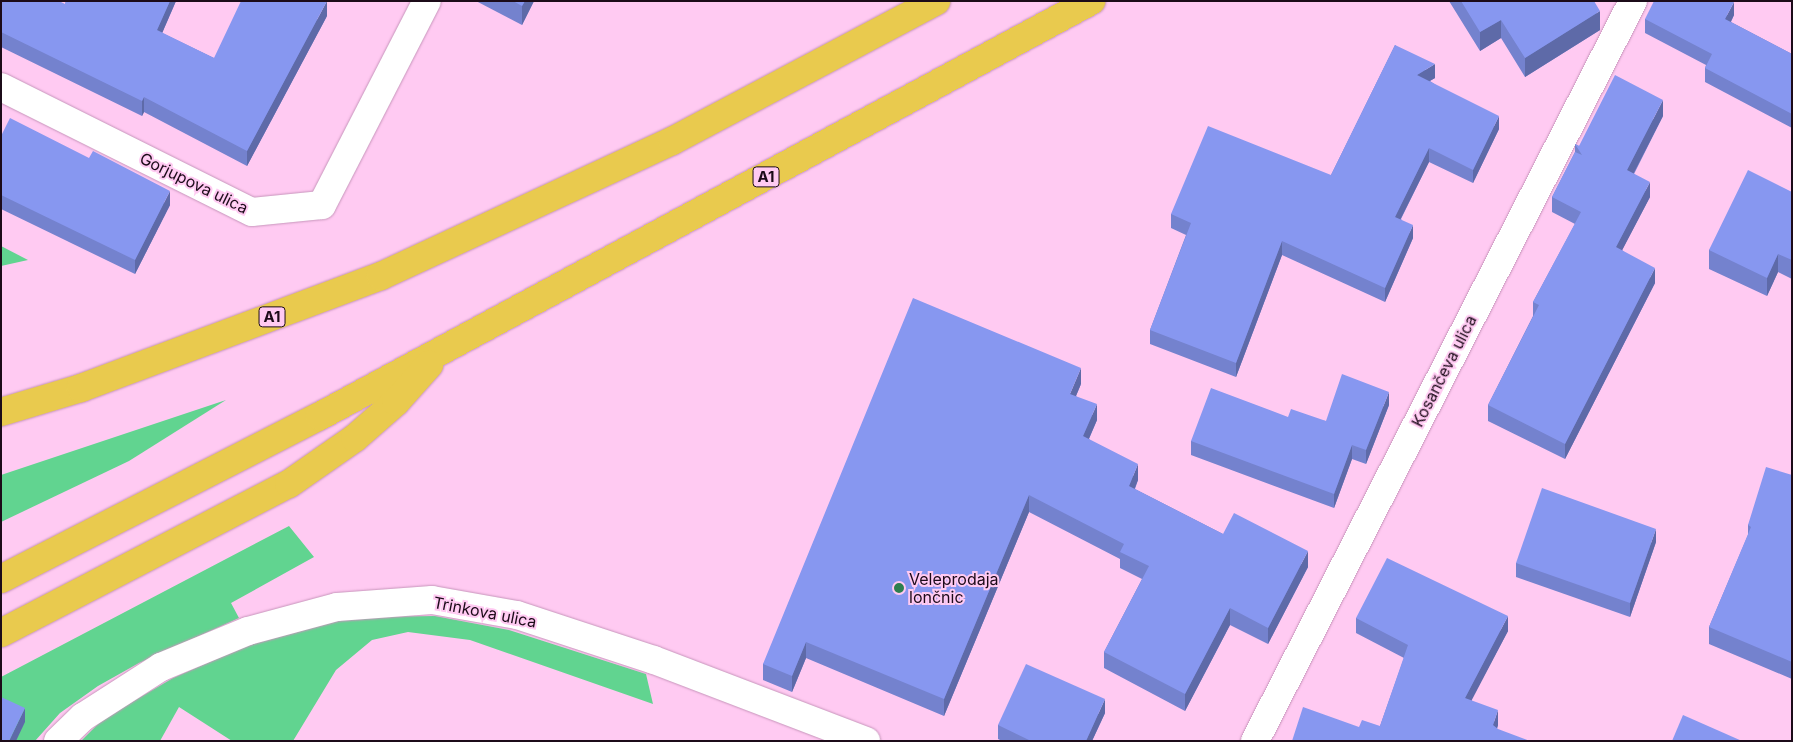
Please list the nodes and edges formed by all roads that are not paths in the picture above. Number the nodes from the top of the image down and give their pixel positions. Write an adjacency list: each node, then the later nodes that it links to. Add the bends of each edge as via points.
1 (936, 1): 7 (highway, A1, via 672,141 381,276 81,388)
2 (1091, 1): 6 (highway, A1)
3 (1633, 1): 12 (street, Kosančeva ulica)
4 (418, 4): 5 (street, Gorjupova ulica, via 322,205 252,212)
5 (1, 87)
6 (440, 352): 8 (highway, A1); 9 (highway, via 390,408 289,484)
7 (1, 412)
8 (1, 580)
9 (1, 633)
10 (58, 741): 11 (street, Trinkova ulica, via 83,716 161,667 248,631 337,607 432,600 517,615 654,660)
11 (866, 741)
12 (1255, 741)

